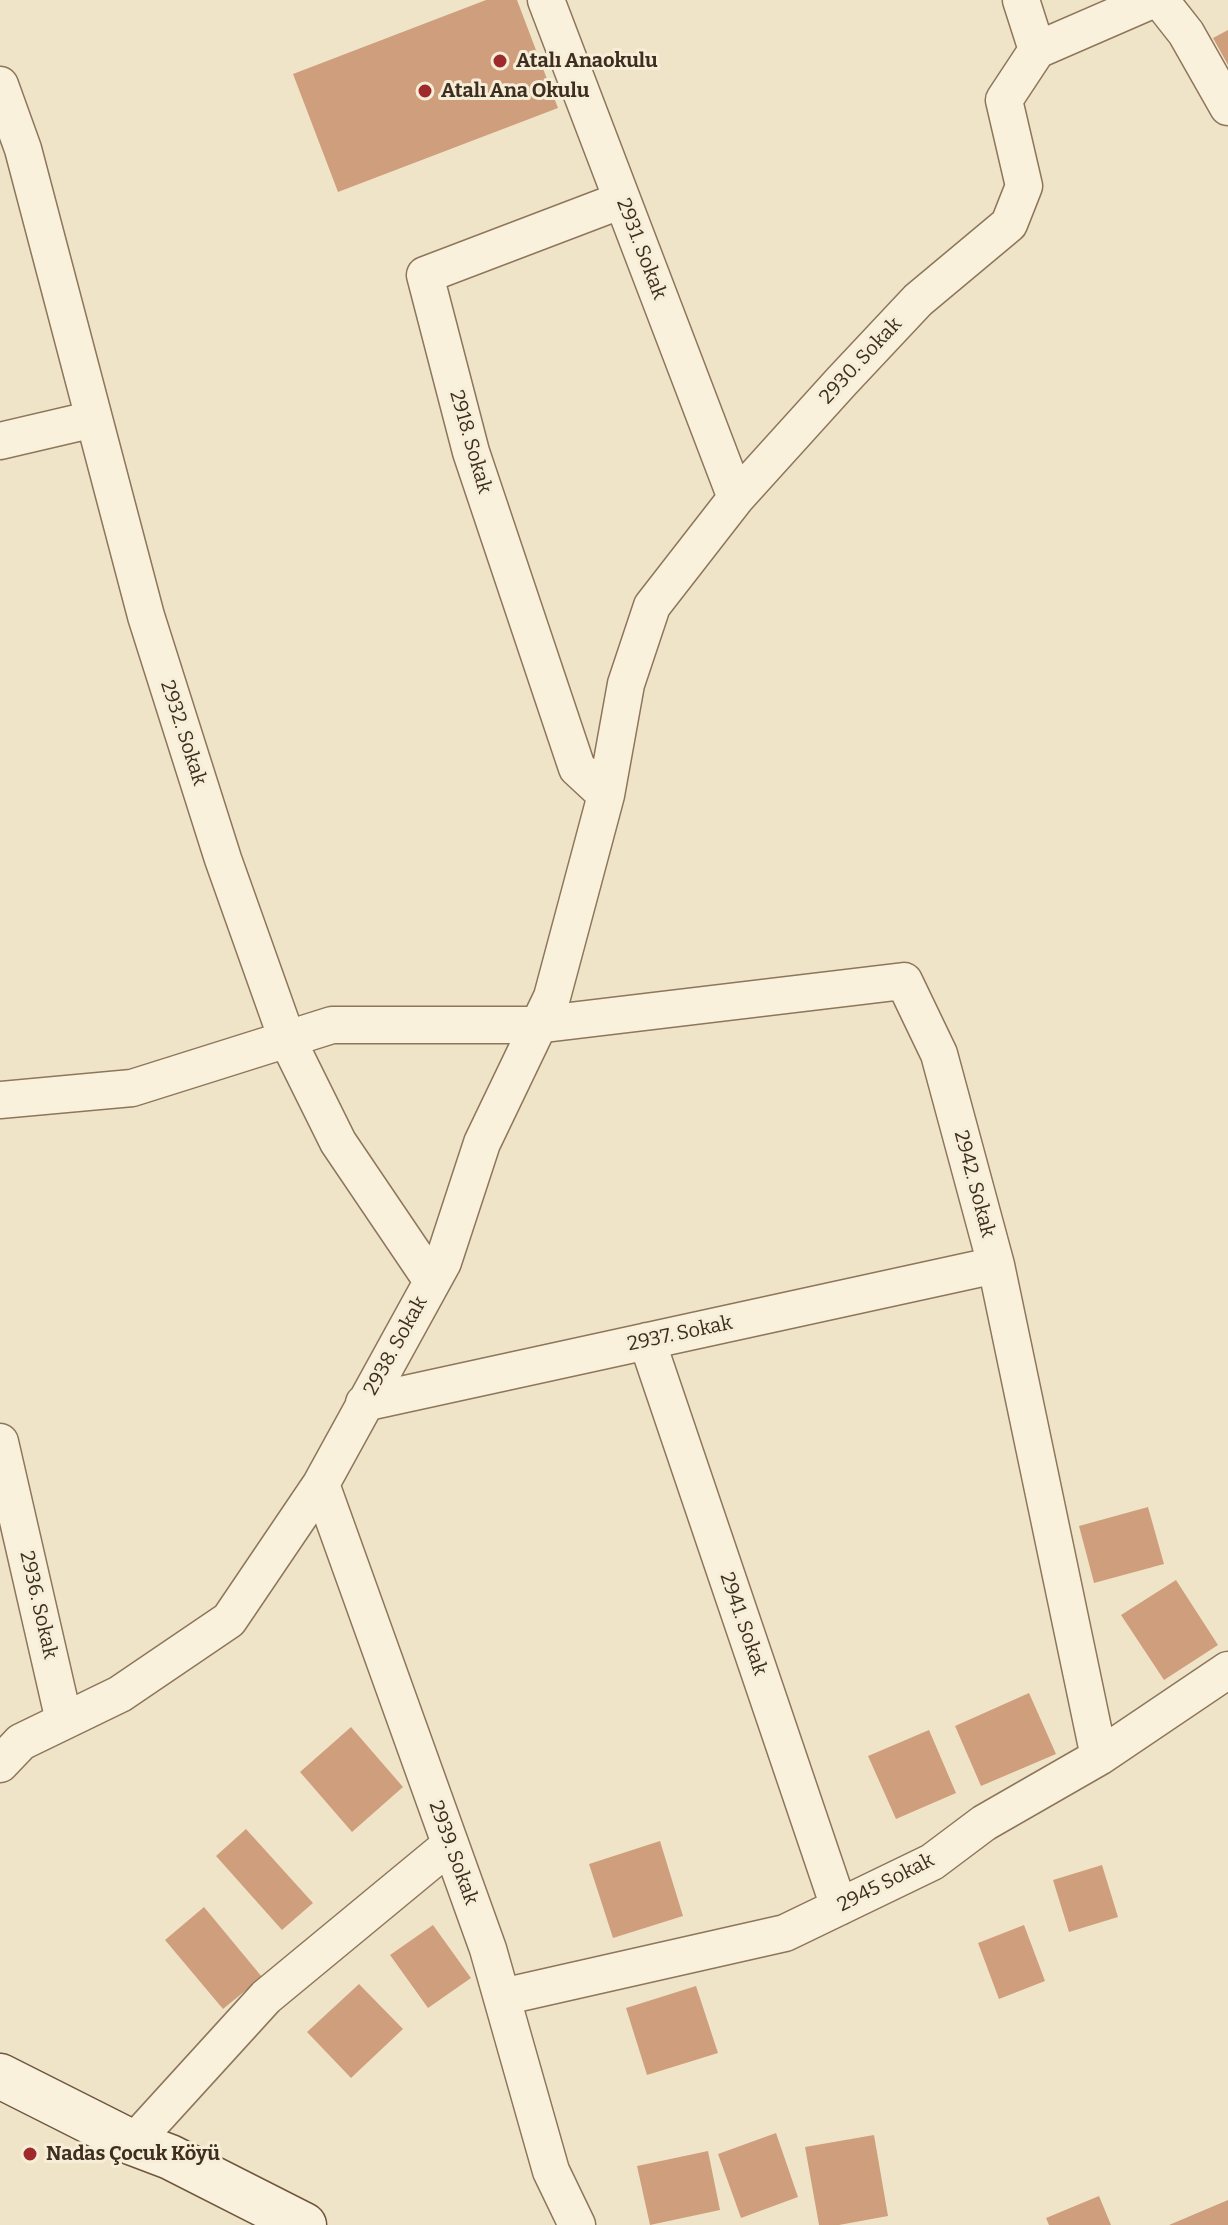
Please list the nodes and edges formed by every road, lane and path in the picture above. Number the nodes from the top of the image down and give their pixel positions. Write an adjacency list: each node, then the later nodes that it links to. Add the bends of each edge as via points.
1 (546, 0): 8 (street, 2931. Sokak)
2 (1021, 0): 5 (street)
3 (1152, 0): 5 (street)
4 (1160, 0): 7 (street, via 1186,33)
5 (1037, 50): 11 (street, 2930. Sokak, via 1004,100 1024,186 1009,224 918,300)
6 (0, 85): 9 (street, 2932. Sokak, via 23,149)
7 (1228, 107)
8 (622, 200): 11 (street, 2931. Sokak); 12 (street, 2918. Sokak, via 425,275 471,452 577,768)
9 (94, 419): 10 (street); 14 (street, 2932. Sokak, via 146,616)
10 (0, 441)
11 (736, 498): 12 (street, 2930. Sokak, via 652,606 626,684)
12 (606, 795): 13 (street, 2938. Sokak, via 552,997)
13 (536, 1025): 14 (street, via 332,1025); 16 (street, 2942. Sokak, via 904,981 939,1054); 17 (street, 2938. Sokak, via 482,1143)
14 (287, 1039): 15 (street, via 132,1088); 17 (street, 2932. Sokak, via 338,1142)
15 (0, 1100)
16 (996, 1265): 18 (street, 2937. Sokak); 24 (street, 2942. Sokak)
17 (432, 1281): 19 (street, 2938. Sokak)
18 (647, 1341): 19 (street, 2937. Sokak); 27 (street, 2941. Sokak)
19 (364, 1403): 21 (street, 2938. Sokak)
20 (0, 1442): 23 (street, 2936. Sokak)
21 (321, 1484): 23 (street, 2938. Sokak, via 229,1620 120,1694); 26 (street, 2939. Sokak)
22 (1228, 1670): 24 (street, 2945 Sokak)
23 (64, 1721): 25 (street, 2938. Sokak, via 21,1742)
24 (1099, 1757): 27 (street, 2945 Sokak, via 984,1823 932,1862)
25 (0, 1764)
26 (450, 1845): 28 (street, 2939. Sokak); 30 (street, via 266,1997)
27 (839, 1907): 28 (street, 2945 Sokak, via 785,1933)
28 (502, 1997): 32 (street, 2939. Sokak, via 551,2171)
29 (0, 2076): 30 (street)
30 (133, 2143): 31 (street)
31 (304, 2225)
32 (577, 2225)

